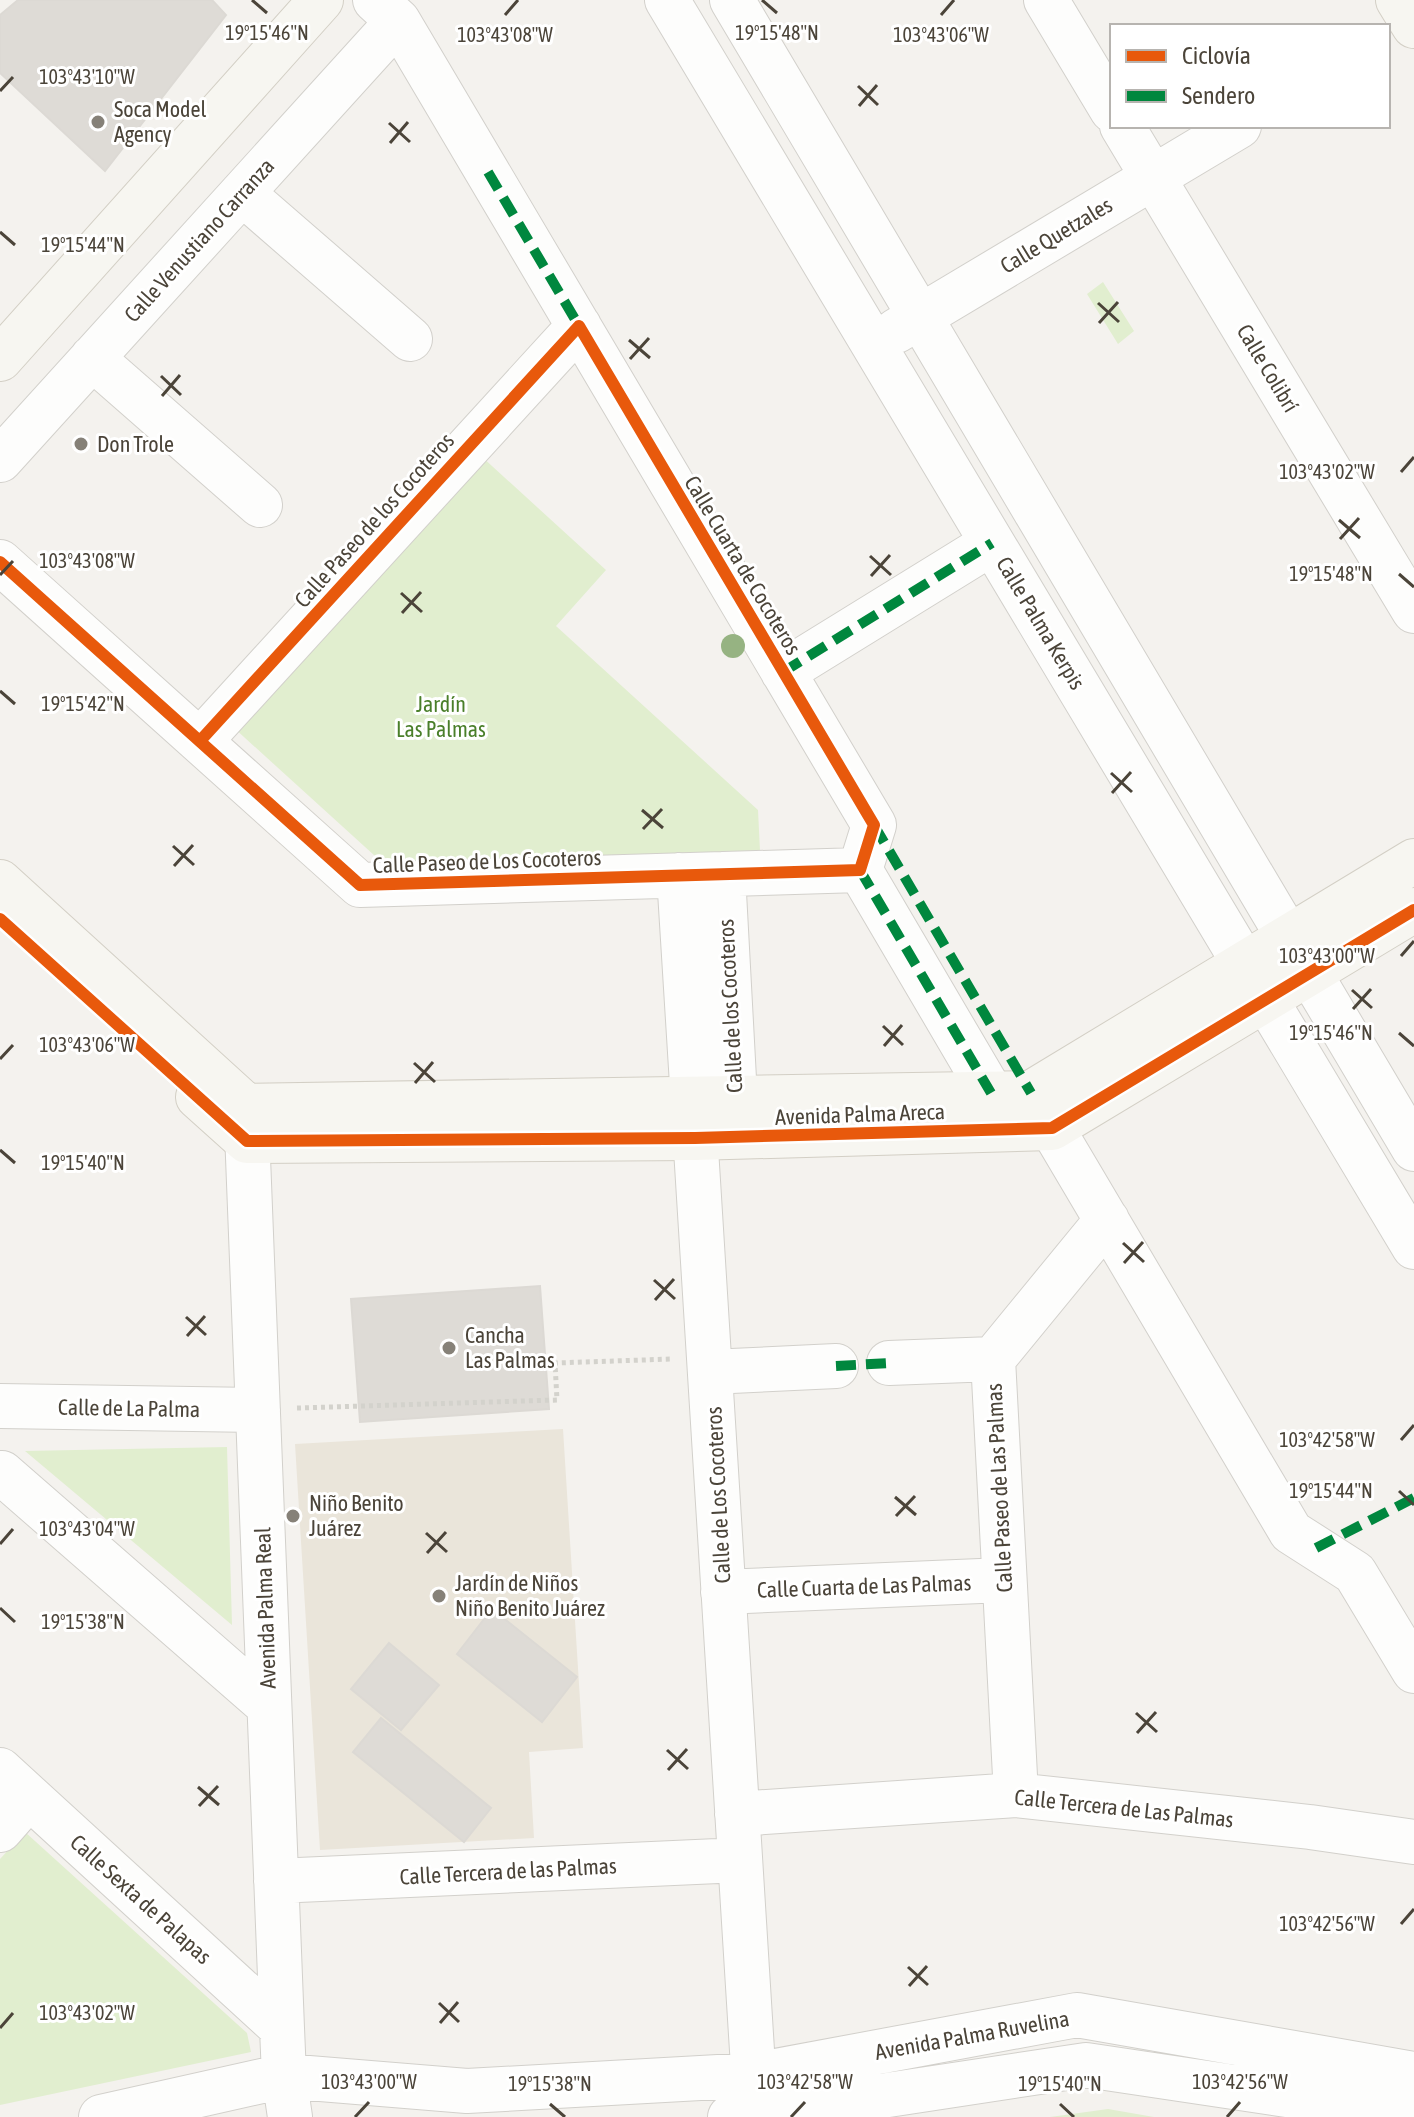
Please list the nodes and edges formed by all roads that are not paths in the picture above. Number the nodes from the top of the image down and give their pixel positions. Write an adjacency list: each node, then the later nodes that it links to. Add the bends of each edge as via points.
1 (667, 0): 14 (street, Calle Palma Kerpis)
2 (732, 0): 11 (street)
3 (1046, 0): 6 (street)
4 (319, 1): 16 (street)
5 (387, 10): 10 (street, Calle Venustiano Carranza); 12 (street, Calle Cuarta de Cocoteros)
6 (1110, 107)
7 (1123, 128): 9 (street, Calle Colibrí)
8 (1236, 128): 9 (street, Calle Quetzales)
9 (1153, 178): 11 (street, Calle Quetzales); 21 (street, Calle Colibrí)
10 (242, 193): 13 (street); 15 (street, Calle Venustiano Carranza)
11 (920, 316): 14 (street, Calle Quetzales); 31 (street)
12 (579, 326): 22 (street, Calle Cuarta de Cocoteros); 23 (street, Calle Paseo de los Cocoteros)
13 (410, 339)
14 (873, 344): 19 (street, Calle Palma Kerpis)
15 (92, 358): 17 (street, Calle Venustiano Carranza); 18 (street)
16 (0, 359)
17 (0, 460)
18 (260, 505)
19 (992, 543): 22 (street); 32 (street, Calle Palma Kerpis)
20 (0, 562): 23 (street, Calle Paseo de Los Cocoteros)
21 (1414, 611)
22 (783, 672): 25 (street, Calle Cuarta de Cocoteros, via 874,825)
23 (200, 741): 27 (street, Calle Paseo de Los Cocoteros, via 360,885)
24 (1414, 861): 31 (street, Avenida Palma Areca)
25 (860, 870): 26 (street, Calle Paseo de Los Cocoteros); 33 (street)
26 (723, 874): 27 (street, Calle Paseo de Los Cocoteros); 34 (street, Calle de los Cocoteros)
27 (679, 875): 34 (street, Calle de Los Cocoteros)
28 (0, 882): 35 (street)
29 (1414, 910): 31 (street, Avenida Palma Areca)
30 (0, 919): 35 (street)
31 (1299, 955): 32 (street, Avenida Palma Areca); 36 (street)
32 (1255, 981): 33 (street, Avenida Palma Areca); 38 (street, Calle Palma Kerpis)
33 (1025, 1105): 34 (street, Avenida Palma Areca); 34 (street, Avenida Palma Areca); 37 (street)
34 (715, 1118): 35 (street, Avenida Palma Areca); 41 (street, Calle de Los Cocoteros)
35 (246, 1123): 44 (street, Avenida Palma Real)
36 (1414, 1149)
37 (1107, 1220): 39 (street, Calle Paseo de Las Palmas); 48 (street, via 1291,1532 1355,1573)
38 (1414, 1247)
39 (993, 1359): 40 (street); 46 (street, Calle Paseo de Las Palmas)
40 (889, 1363)
41 (709, 1365): 42 (street); 47 (street, Calle de Los Cocoteros)
42 (836, 1366)
43 (0, 1406): 44 (street, Calle de La Palma)
44 (258, 1410): 49 (street, Avenida Palma Real)
45 (1, 1460): 49 (street)
46 (1004, 1580): 47 (street, Calle Cuarta de Las Palmas); 51 (street, Calle Paseo de Las Palmas)
47 (723, 1592): 52 (street, Calle de Los Cocoteros)
48 (1414, 1671)
49 (269, 1706): 56 (street, Avenida Palma Real)
50 (15, 1784): 53 (street); 57 (street, Calle Sexta de Palapas)
51 (1016, 1795): 52 (street, Calle Tercera de Las Palmas); 54 (street, Calle Tercera de Las Palmas)
52 (737, 1814): 55 (street, Calle de Los Cocoteros)
53 (0, 1830)
54 (1414, 1842)
55 (740, 1860): 56 (street, Calle Tercera de las Palmas); 59 (street, Calle de Los Cocoteros)
56 (276, 1881): 57 (street, Avenida Palma Real)
57 (282, 2028): 60 (street, Avenida Palma Real)
58 (1414, 2074): 59 (street, Avenida Palma Ruvelina, via 1077,2015)
59 (747, 2102): 60 (street, Avenida Palma Ruvelina, via 467,2091); 61 (street, Avenida Palma Ruvelina, via 1086,2065)
60 (288, 2107): 62 (street, Avenida Palma Ruvelina)
61 (1414, 2114)
62 (101, 2117)

